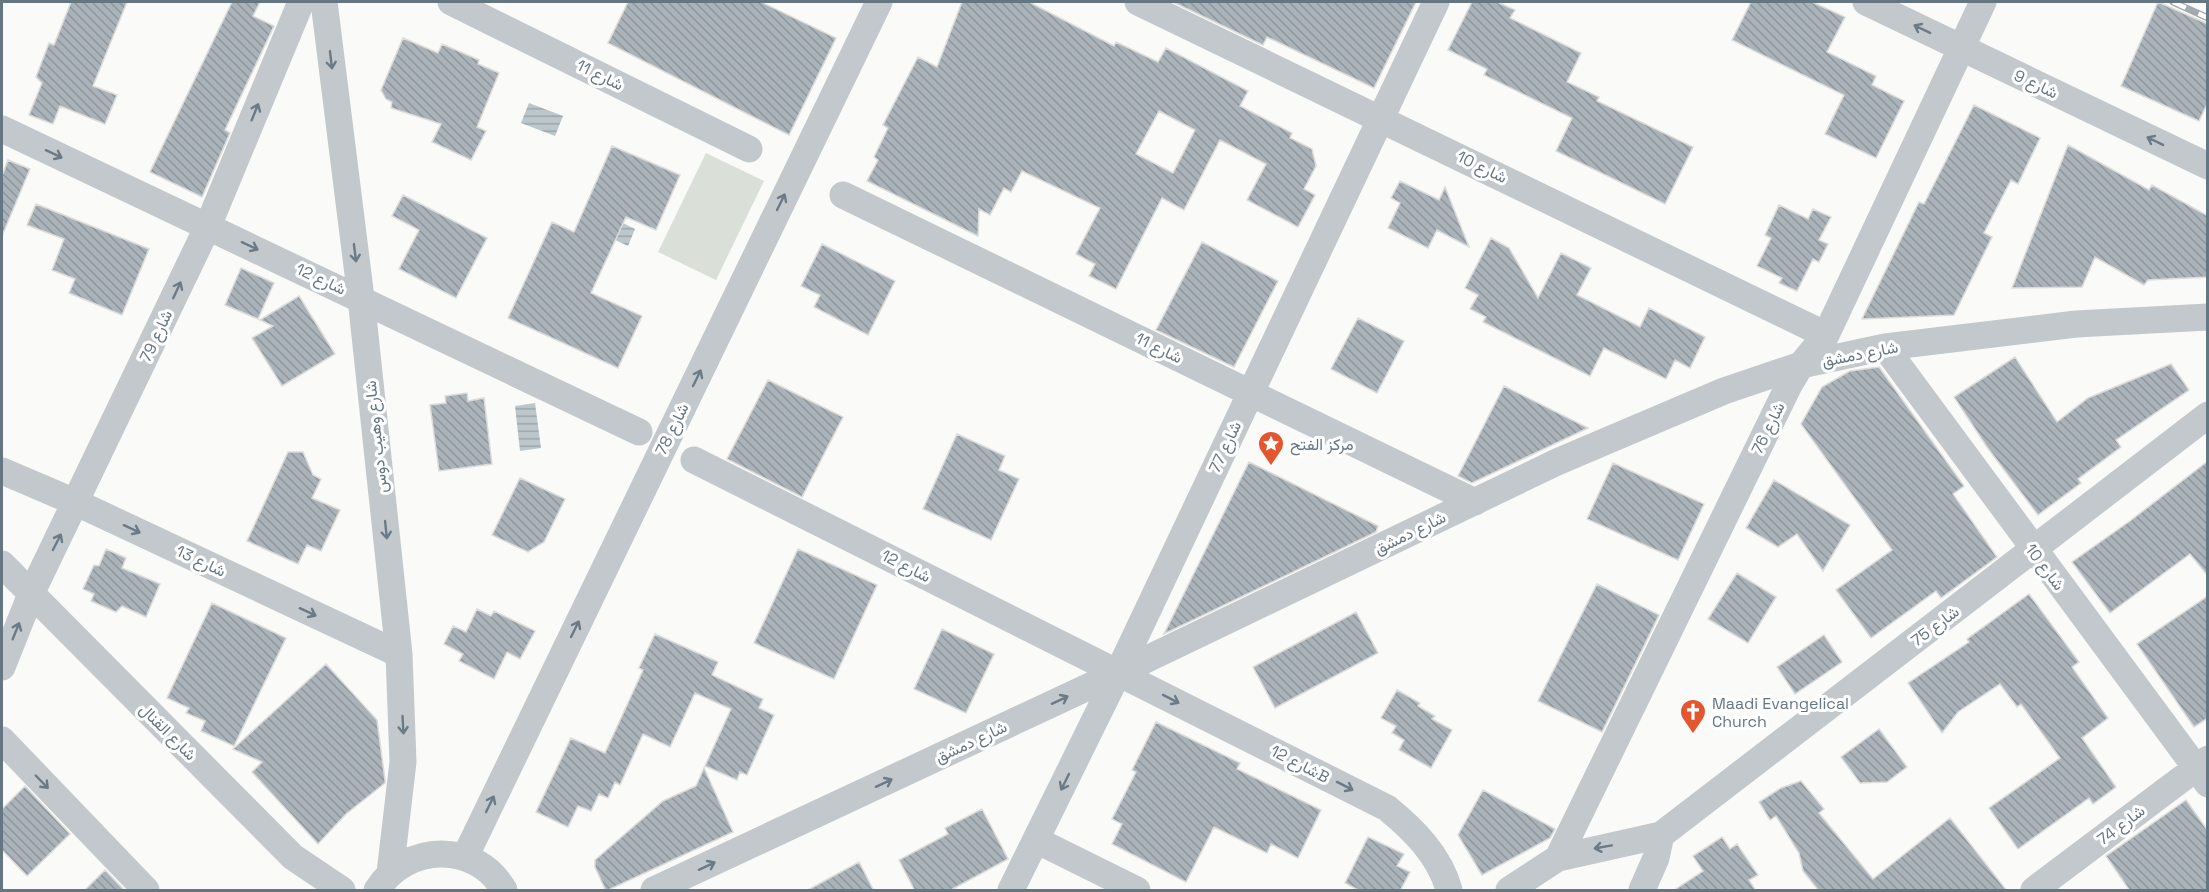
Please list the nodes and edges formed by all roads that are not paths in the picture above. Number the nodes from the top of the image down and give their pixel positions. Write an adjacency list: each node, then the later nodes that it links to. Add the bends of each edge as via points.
1 (301, 2): 15 (street, شارع 79, one-way to 1)
2 (324, 2): 16 (street, شارع وهيب دوس, one-way to 16)
3 (451, 2): 12 (street, شارع 11)
4 (879, 2): 38 (street, شارع 78, one-way to 4)
5 (1138, 2): 10 (street, شارع 10)
6 (1436, 2): 10 (street, شارع 77)
7 (1866, 2): 9 (street, شارع 9, one-way to 7)
8 (1983, 2): 9 (street, شارع 76)
9 (1961, 49): 13 (street, شارع 9, one-way to 9); 18 (street, شارع 76)
10 (1381, 118): 18 (street, شارع 10); 21 (street, شارع 77)
11 (2, 129): 15 (street, شارع 12, one-way to 15)
12 (749, 149)
13 (2208, 166)
14 (843, 195): 21 (street, شارع 11)
15 (208, 226): 16 (street, شارع 12, one-way to 16); 27 (street, شارع 79, one-way to 15)
16 (361, 298): 23 (street, شارع 12); 31 (street, شارع وهيب دوس, one-way to 31)
17 (2208, 317): 19 (street, شارع دمشق, via 2076,324)
18 (1826, 335): 20 (street, شارع 76)
19 (1885, 347): 20 (street, شارع دمشق); 28 (street, شارع 10)
20 (1801, 365): 26 (street, شارع دمشق, via 1640,425); 39 (street, شارع 76)
21 (1250, 393): 26 (street, شارع 11); 33 (street, شارع 77)
22 (2208, 416): 28 (street, شارع 75)
23 (639, 432)
24 (694, 460): 33 (street, شارع 12)
25 (2, 471): 27 (street, شارع 13)
26 (1475, 502): 33 (street, شارع دمشق)
27 (77, 503): 30 (street, شارع 79, one-way to 27); 31 (street, شارع 13, one-way to 31)
28 (2033, 551): 35 (street, شارع 10); 36 (street, شارع 75)
29 (2, 564): 30 (street, شارع القنال)
30 (31, 594): 32 (street, شارع 79, one-way to 30); 42 (street, شارع القنال, via 293,857)
31 (399, 654): 40 (street, شارع وهيب دوس, one-way to 40, via 403,762)
32 (2, 667)
33 (1118, 673): 37 (street, شارع 77, one-way to 37); 44 (street, شارع دمشق, one-way to 33); 47 (street, شارع 12B, one-way to 47, via 1387,808 1413,829 1433,856)
34 (2, 740): 41 (street, one-way to 41)
35 (2203, 770): 50 (street, شارع 74)
36 (1660, 835): 39 (street, شارع 75, one-way to 39); 49 (street, via 1656,858)
37 (1036, 840): 45 (street, شارع 77); 46 (street)
38 (465, 857): 40 (street, via 438,853 412,858); 43 (street, via 486,869)
39 (1558, 858): 48 (street, شارع 75)
40 (383, 882)
41 (146, 891)
42 (342, 891)
43 (504, 891)
44 (654, 891)
45 (1011, 891)
46 (1137, 891)
47 (1449, 891)
48 (1509, 891)
49 (1642, 891)
50 (2034, 891)

